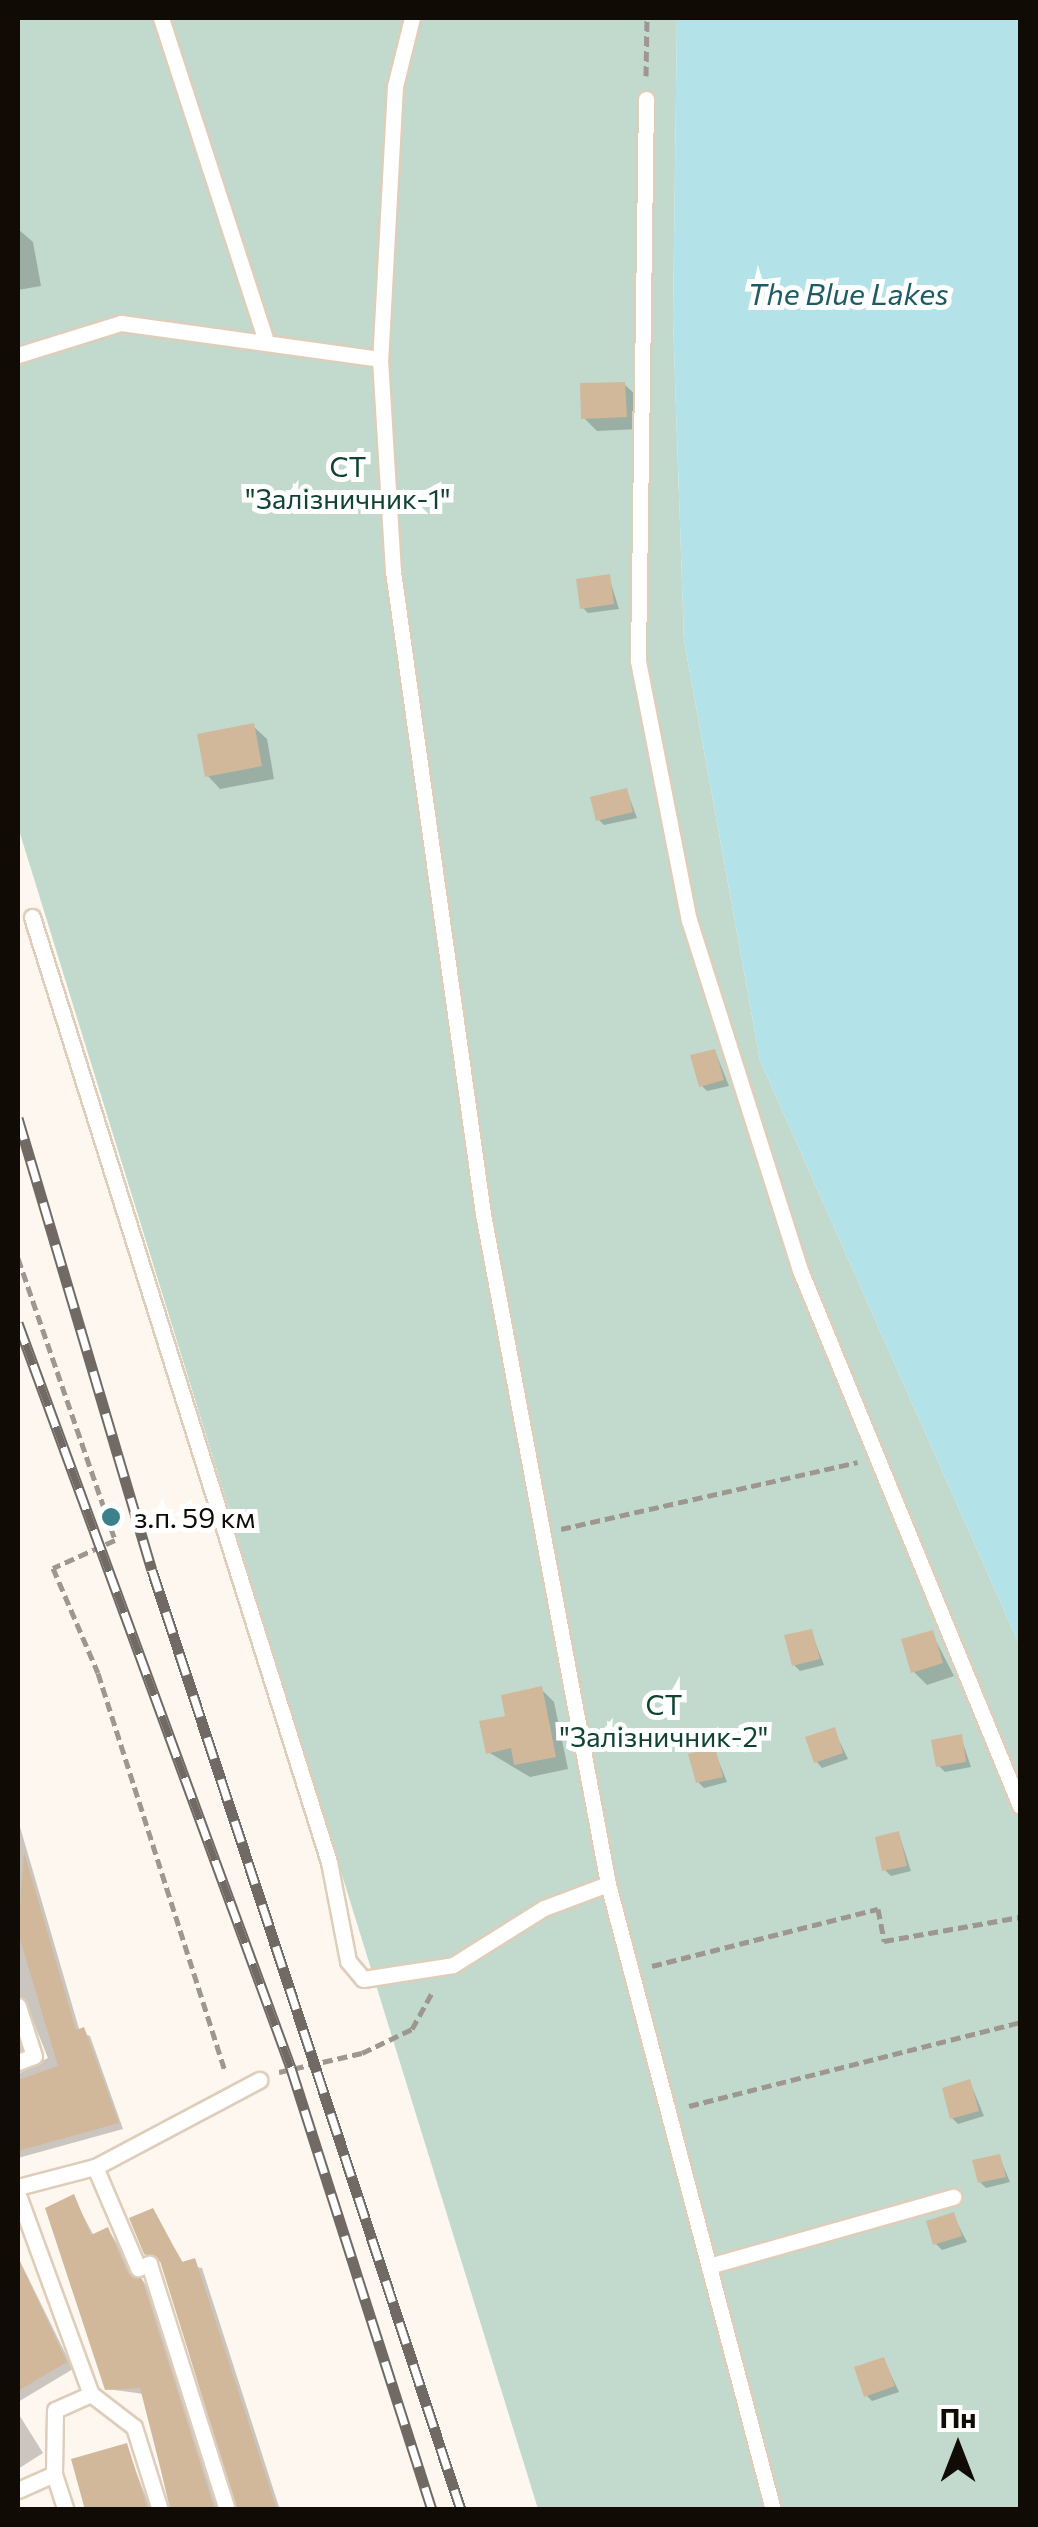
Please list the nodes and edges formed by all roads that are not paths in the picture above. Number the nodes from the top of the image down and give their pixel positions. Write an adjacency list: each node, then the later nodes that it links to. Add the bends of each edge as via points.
1 (161, 18): 4 (lane)
2 (412, 18): 6 (lane, via 395,86)
3 (646, 99): 8 (lane, via 638,661 688,920 800,1270)
4 (265, 338): 5 (lane, via 121,323); 6 (lane)
5 (18, 355)
6 (380, 359): 9 (lane, via 394,571 459,992 483,1214 548,1532)
7 (32, 917): 9 (lane, via 329,1862 348,1961 363,1978 453,1965 544,1908)
8 (1020, 1806)
9 (608, 1884): 17 (lane)
10 (18, 2006): 11 (lane, via 34,2056)
11 (18, 2062)
12 (259, 2080): 13 (lane)
13 (95, 2167): 14 (lane); 23 (lane, via 138,2268 148,2264)
14 (18, 2187)
15 (18, 2195): 18 (lane)
16 (954, 2197): 17 (lane)
17 (709, 2266): 24 (lane)
18 (90, 2394): 19 (lane, via 55,2410); 22 (lane, via 134,2427)
19 (54, 2474): 20 (lane); 21 (lane)
20 (18, 2490)
21 (66, 2510)
22 (160, 2510)
23 (227, 2510)
24 (773, 2510)

